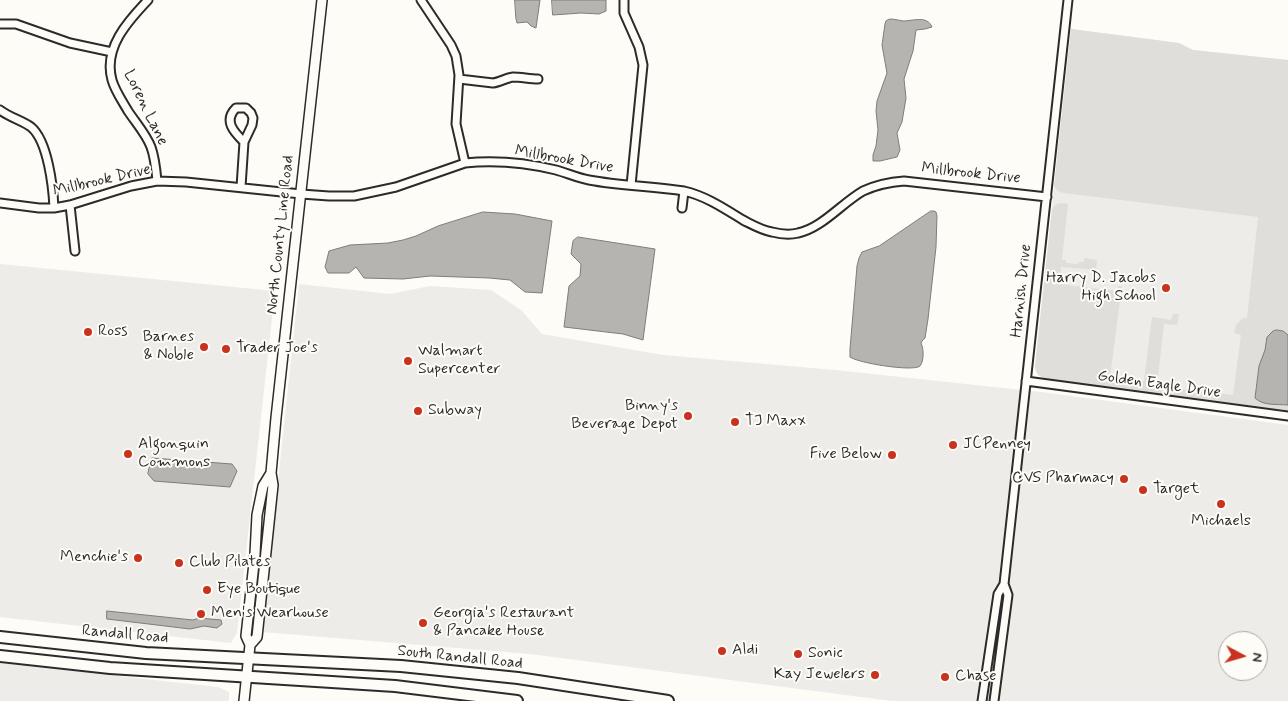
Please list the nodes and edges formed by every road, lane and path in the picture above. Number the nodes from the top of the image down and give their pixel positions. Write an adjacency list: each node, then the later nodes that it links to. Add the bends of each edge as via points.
1 (148, 0): 7 (street, Loren Lane, via 129,20)
2 (322, 0): 17 (street, North County Line Road)
3 (421, 0): 8 (street, via 453,50)
4 (624, 0): 14 (street, via 624,13 643,65)
5 (1068, 0): 18 (street, Harnish Drive)
6 (0, 24): 7 (street, via 16,24 70,43)
7 (112, 52): 13 (street, Loren Lane, via 112,81 151,146)
8 (459, 79): 9 (street, via 493,83 514,77); 12 (street, via 456,124)
9 (538, 79)
10 (2, 114): 21 (street, via 31,127 39,139 52,179)
11 (244, 142): 11 (street, via 253,118 246,108 236,108 231,112 230,125); 15 (street)
12 (465, 162): 14 (street, Millbrook Drive, via 532,166 587,180); 17 (street, Millbrook Drive, via 378,192 351,196)
13 (157, 181): 15 (street, Millbrook Drive); 20 (street, Millbrook Drive)
14 (631, 185): 16 (street, Millbrook Drive)
15 (241, 187): 17 (street, Millbrook Drive)
16 (684, 191): 18 (street, Millbrook Drive, via 700,196 764,230 782,234 806,231 864,191 884,183 920,182); 22 (street)
17 (301, 194): 29 (street, North County Line Road, via 270,473 263,486 257,516 246,636 250,645)
18 (1047, 197): 24 (street, Harnish Drive)
19 (0, 203): 21 (street, Millbrook Drive)
20 (70, 205): 21 (street, Millbrook Drive); 23 (street)
21 (54, 208)
22 (682, 208)
23 (75, 251)
24 (1026, 380): 25 (street, Golden Eagle Drive); 26 (street, Harnish Drive)
25 (1288, 416)
26 (1004, 584): 34 (street, Harnish Drive, via 998,594); 35 (street, Harnish Drive, via 1008,595)
27 (0, 637): 29 (main road, Randall Road, via 146,653)
28 (0, 656): 30 (main road, Randall Road, via 110,668)
29 (249, 658): 30 (street, North County Line Road); 33 (main road, South Randall Road, via 401,666 508,677)
30 (247, 677): 31 (street, North County Line Road); 32 (main road, via 395,686)
31 (244, 701)
32 (517, 701)
33 (668, 701)
34 (982, 701)
35 (994, 701)

